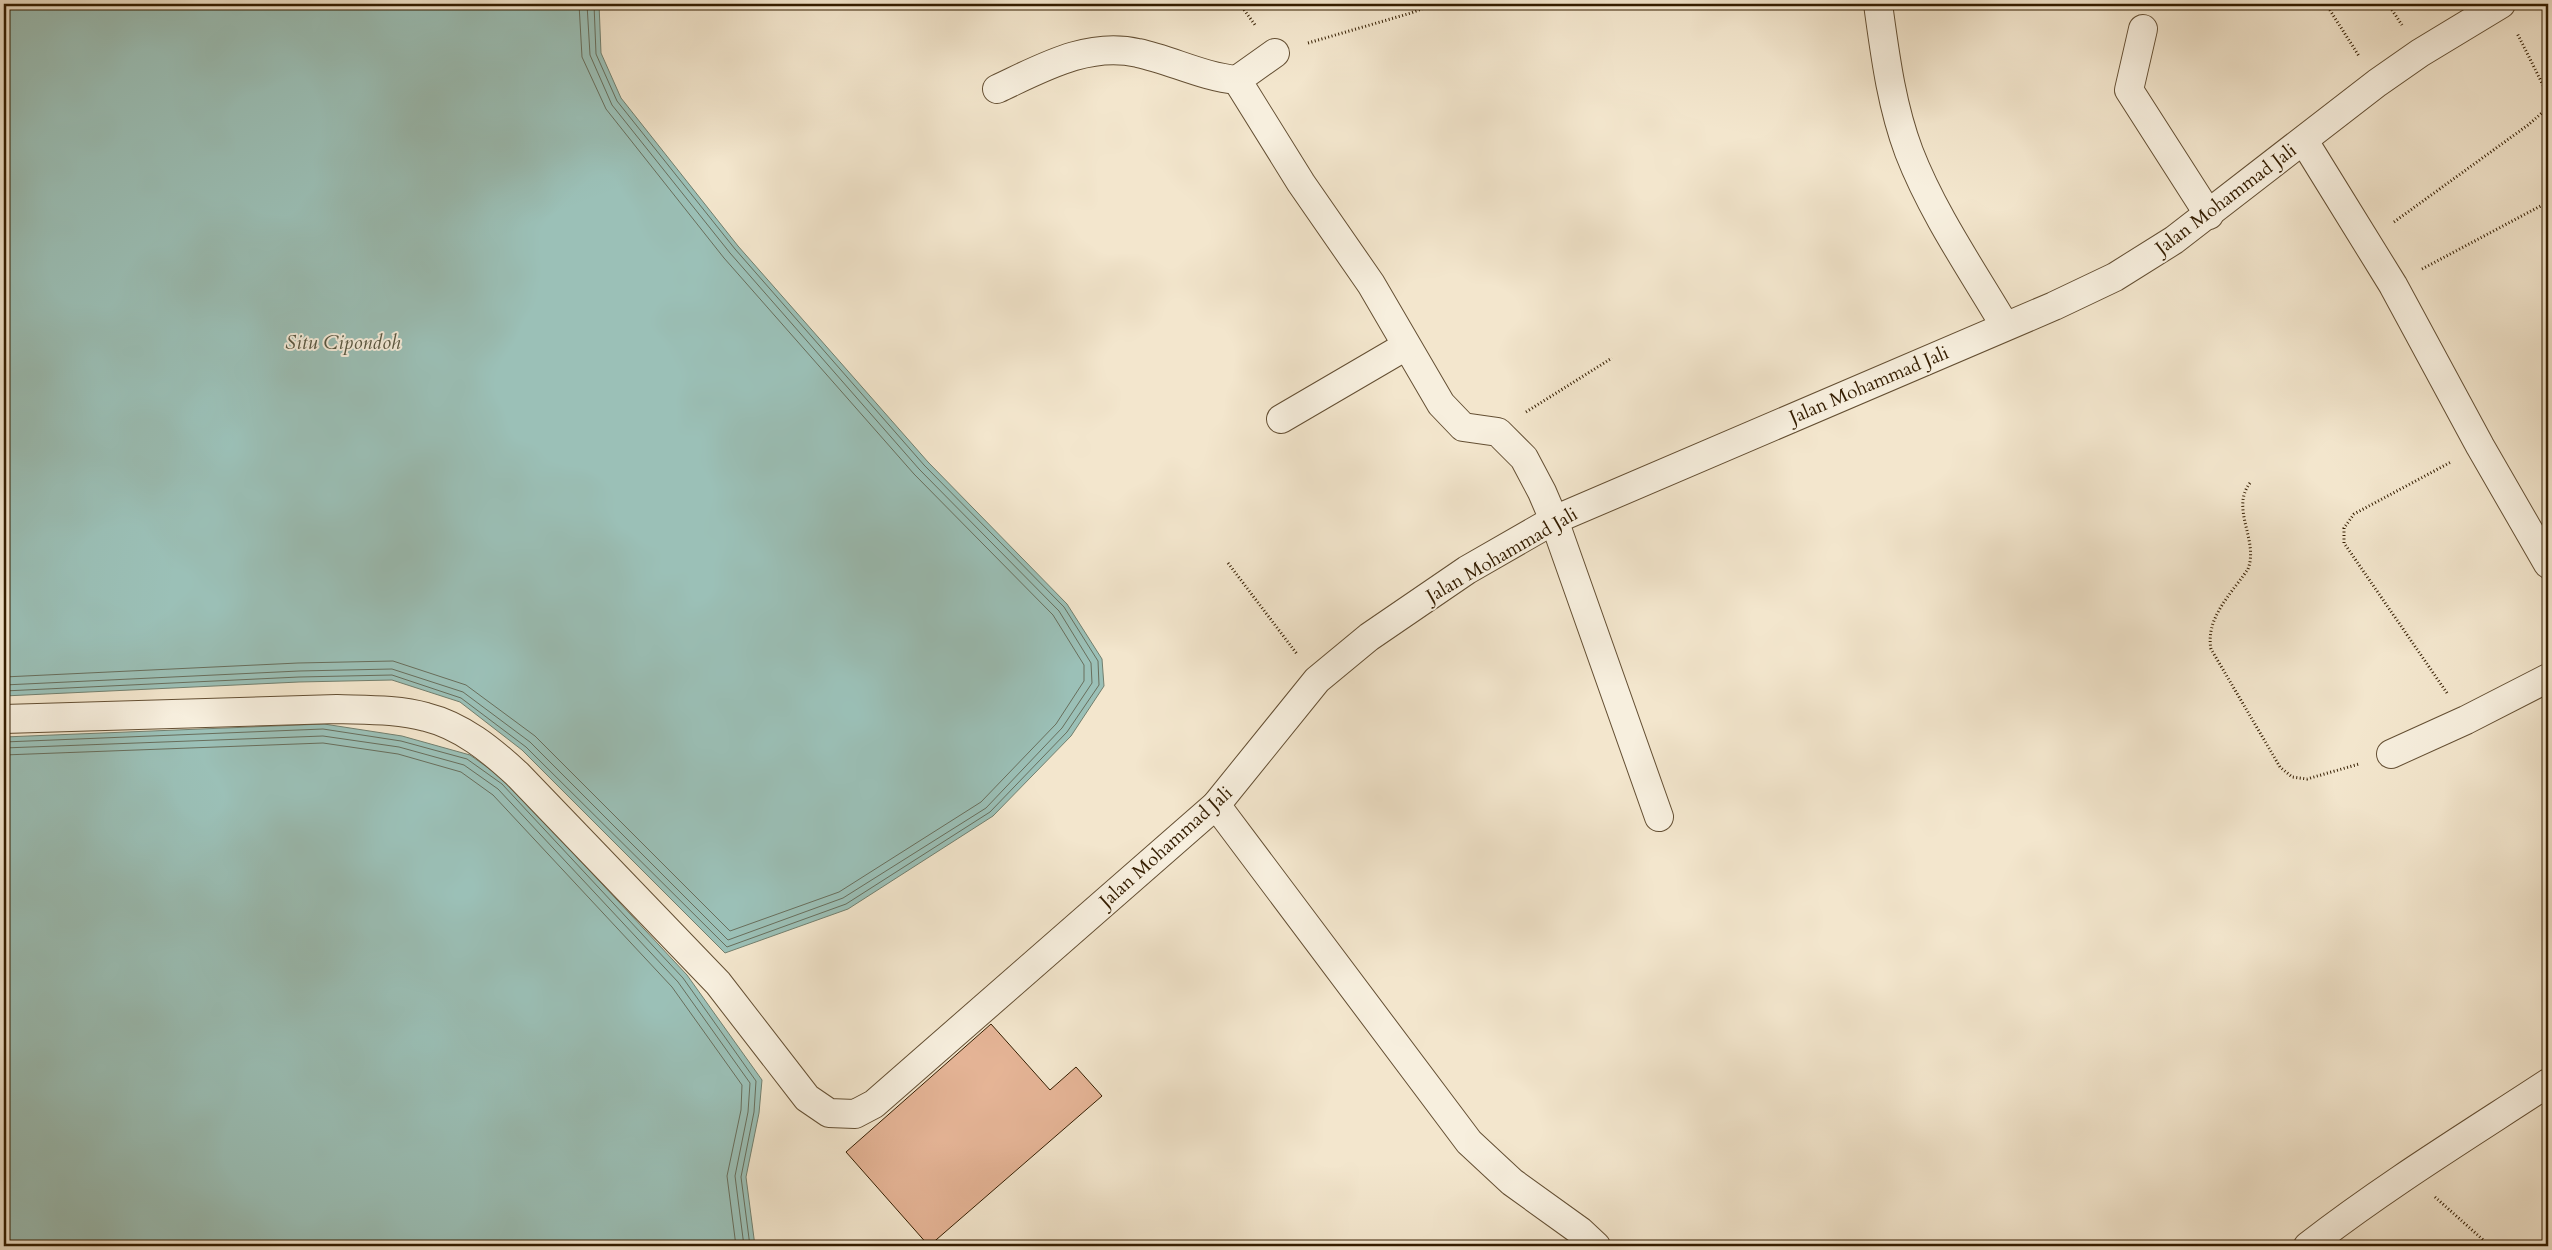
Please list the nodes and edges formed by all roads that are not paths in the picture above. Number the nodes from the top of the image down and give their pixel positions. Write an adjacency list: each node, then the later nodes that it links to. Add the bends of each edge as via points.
1 (1878, 4): 9 (street, via 1889,86 1909,152 1934,206)
2 (2501, 4): 7 (street, Jalan Mohammad Jali, via 2420,53)
3 (2142, 29): 8 (street, via 2129,90)
4 (1275, 53): 5 (street)
5 (1237, 80): 6 (street, via 1222,79 1136,52 1101,51 1077,54); 10 (street, via 1301,183 1371,284)
6 (996, 89)
7 (2304, 141): 8 (street, Jalan Mohammad Jali); 13 (street, via 2393,285)
8 (2209, 215): 9 (street, Jalan Mohammad Jali, via 2115,277)
9 (2005, 326): 12 (street, Jalan Mohammad Jali)
10 (1406, 346): 11 (street); 12 (street, via 1441,404 1463,427 1498,432 1524,458)
11 (1282, 419)
12 (1554, 520): 17 (street, Jalan Mohammad Jali, via 1459,576 1369,636 1318,680); 18 (street)
13 (2548, 564)
14 (2548, 678): 16 (street)
15 (4, 719): 17 (street, Jalan Mohammad Jali, via 337,709 426,717 462,732 491,750 517,774 718,983 807,1098 829,1113 855,1114 874,1104)
16 (2391, 754)
17 (1216, 805): 20 (street, via 1469,1142 1512,1182 1580,1230)
18 (1659, 817)
19 (2548, 1083): 21 (street, via 2349,1214)
20 (1596, 1246)
21 (2308, 1246)

